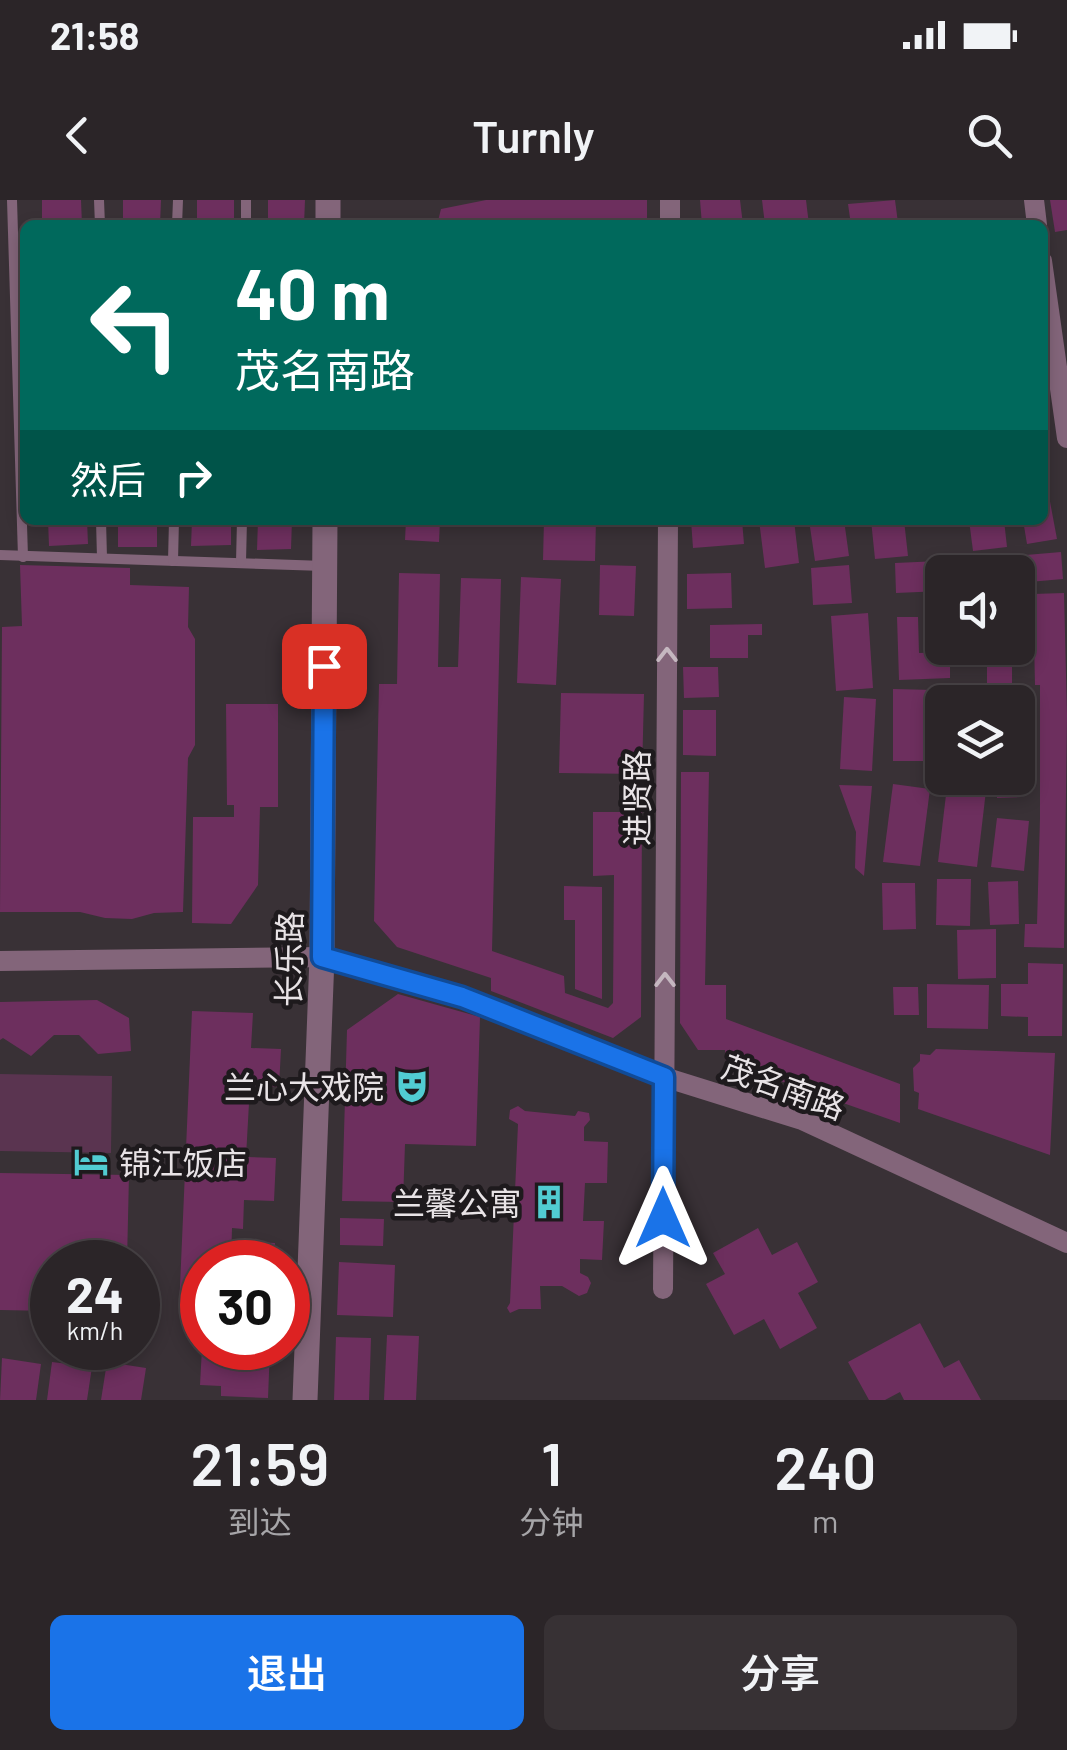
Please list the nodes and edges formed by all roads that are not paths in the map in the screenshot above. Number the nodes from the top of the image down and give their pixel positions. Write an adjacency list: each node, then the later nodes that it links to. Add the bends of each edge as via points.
1 (12, 200): 4 (lane)
2 (1048, 303): 3 (street)
3 (1067, 438)
4 (20, 459)
5 (22, 525): 12 (lane)
6 (101, 525): 13 (lane)
7 (174, 525): 14 (lane)
8 (242, 525): 15 (lane)
9 (325, 525): 16 (street, 长乐路)
10 (668, 525): 19 (street, 进贤路, one-way to 10)
11 (0, 555): 12 (lane)
12 (23, 556): 13 (lane)
13 (102, 558): 14 (lane)
14 (173, 561): 15 (lane)
15 (241, 562): 16 (lane)
16 (325, 566): 17 (street, 长乐路)
17 (322, 957): 18 (street, 茂名南路); 19 (street, 茂名南路, via 462,997); 22 (street, 长乐路)
18 (0, 961)
19 (664, 1077): 20 (street, 茂名南路, via 802,1120); 21 (street, 进贤路)
20 (1067, 1243)
21 (663, 1288)
22 (306, 1400)

